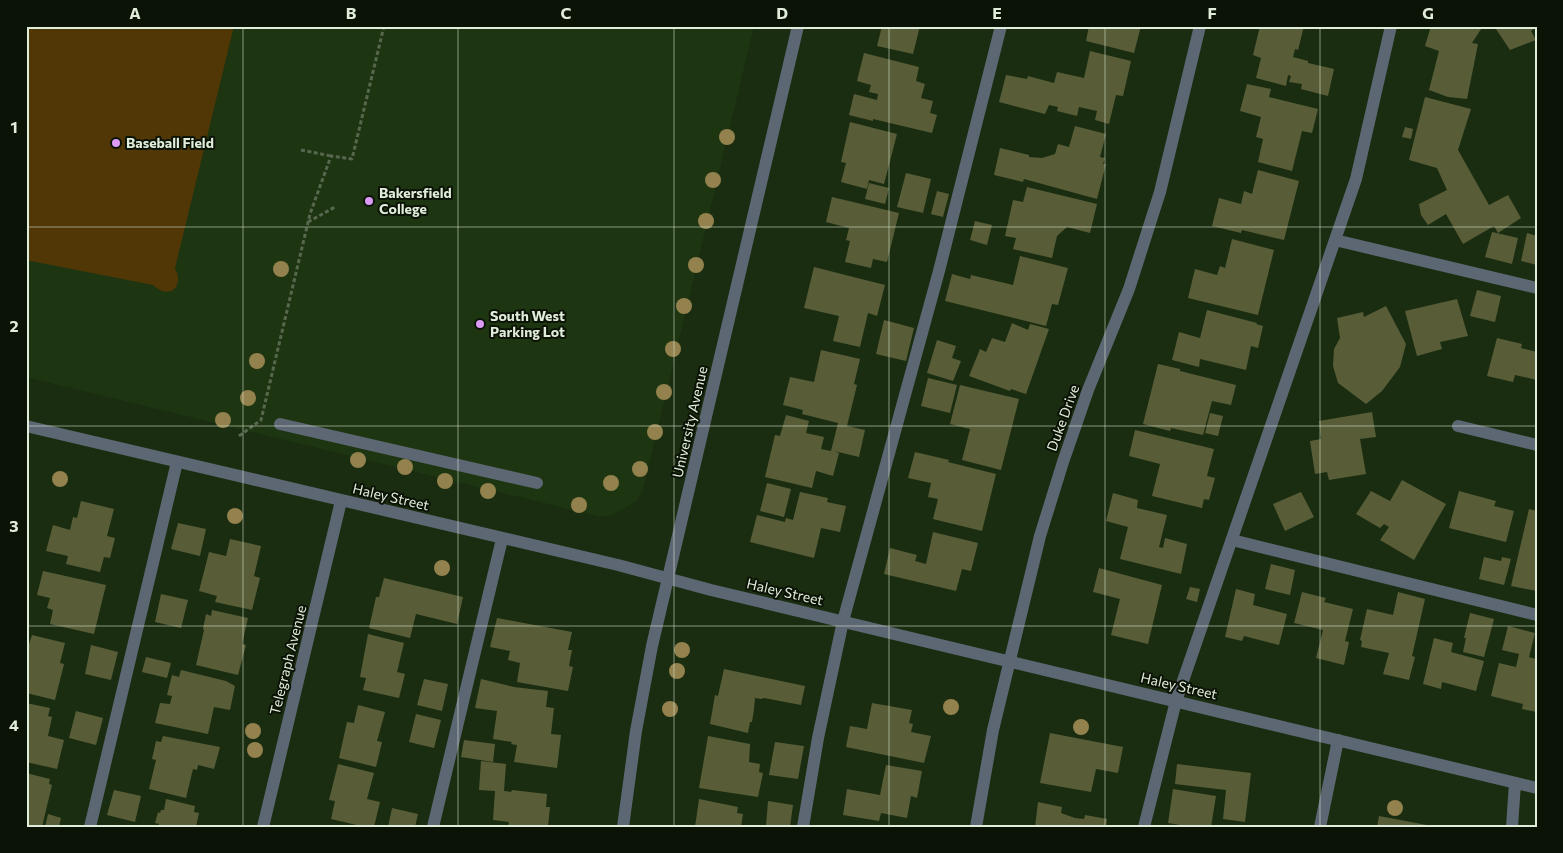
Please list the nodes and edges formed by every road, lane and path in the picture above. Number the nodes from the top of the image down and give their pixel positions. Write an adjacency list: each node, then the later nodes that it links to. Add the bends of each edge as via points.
1 (384, 26): 7 (path, via 352,159)
2 (798, 26): 22 (street, University Avenue)
3 (1001, 26): 24 (street, via 939,271)
4 (1200, 26): 25 (street, Duke Drive, via 1160,192 1129,289 1063,462 1040,536)
5 (1391, 26): 10 (street, via 1356,179)
6 (301, 150): 7 (path)
7 (331, 156): 9 (path)
8 (335, 207): 9 (path)
9 (308, 222): 15 (path, via 261,420)
10 (1335, 240): 11 (street); 21 (street)
11 (1537, 288)
12 (280, 424): 18 (street)
13 (26, 426): 17 (street, Haley Street)
14 (1458, 426): 16 (street)
15 (239, 436)
16 (1537, 445)
17 (177, 462): 19 (street, Haley Street); 30 (street)
18 (536, 483)
19 (341, 501): 20 (street, Haley Street); 31 (street, Telegraph Avenue)
20 (502, 539): 22 (street, Haley Street); 32 (street)
21 (1232, 540): 23 (street); 26 (street)
22 (668, 578): 24 (street, Haley Street); 33 (street, University Avenue, via 636,731)
23 (1537, 615)
24 (843, 620): 25 (street, Haley Street); 34 (street)
25 (1009, 661): 26 (street, Haley Street); 35 (street, Duke Drive)
26 (1176, 701): 27 (street, Haley Street); 36 (street)
27 (1338, 740): 28 (street, Haley Street); 37 (street)
28 (1516, 783): 29 (street, Haley Street); 38 (street)
29 (1537, 788)
30 (90, 827)
31 (263, 827)
32 (432, 827)
33 (623, 827)
34 (803, 827)
35 (976, 827)
36 (1144, 827)
37 (1320, 827)
38 (1512, 827)

